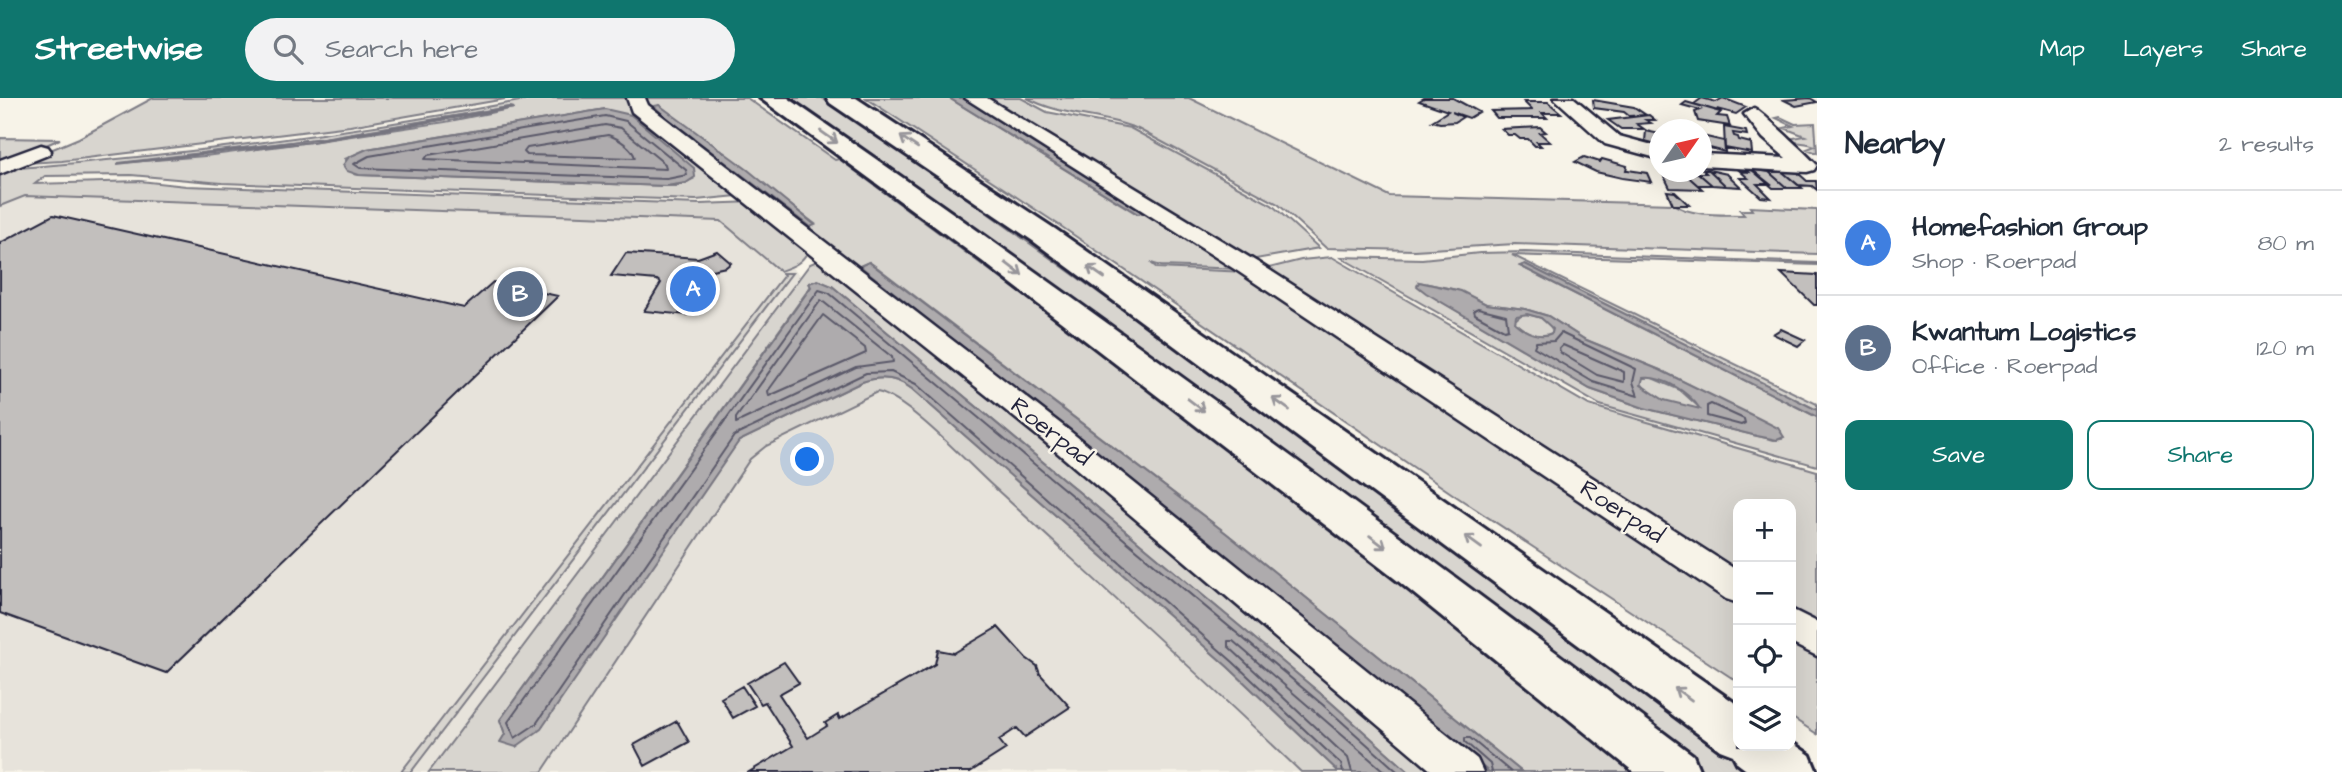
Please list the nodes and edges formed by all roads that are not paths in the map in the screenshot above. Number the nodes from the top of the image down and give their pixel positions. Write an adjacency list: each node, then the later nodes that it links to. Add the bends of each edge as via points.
1 (636, 98): 16 (street, Roerpad, via 639,108 1139,502)
2 (772, 98): 17 (highway, one-way to 17, via 1004,262 1403,561)
3 (839, 98): 14 (highway, one-way to 3, via 1044,235)
4 (974, 98): 11 (street, Roerpad, via 1248,267)
5 (1563, 98): 7 (street, via 1612,140)
6 (1754, 114): 9 (street, via 1807,166)
7 (1649, 150)
8 (41, 151): 10 (street)
9 (1712, 161)
10 (0, 169)
11 (1733, 586)
12 (1793, 625): 13 (street)
13 (1817, 641)
14 (1733, 730)
15 (1762, 751): 18 (highway)
16 (1463, 772)
17 (1674, 772)
18 (1791, 772)

